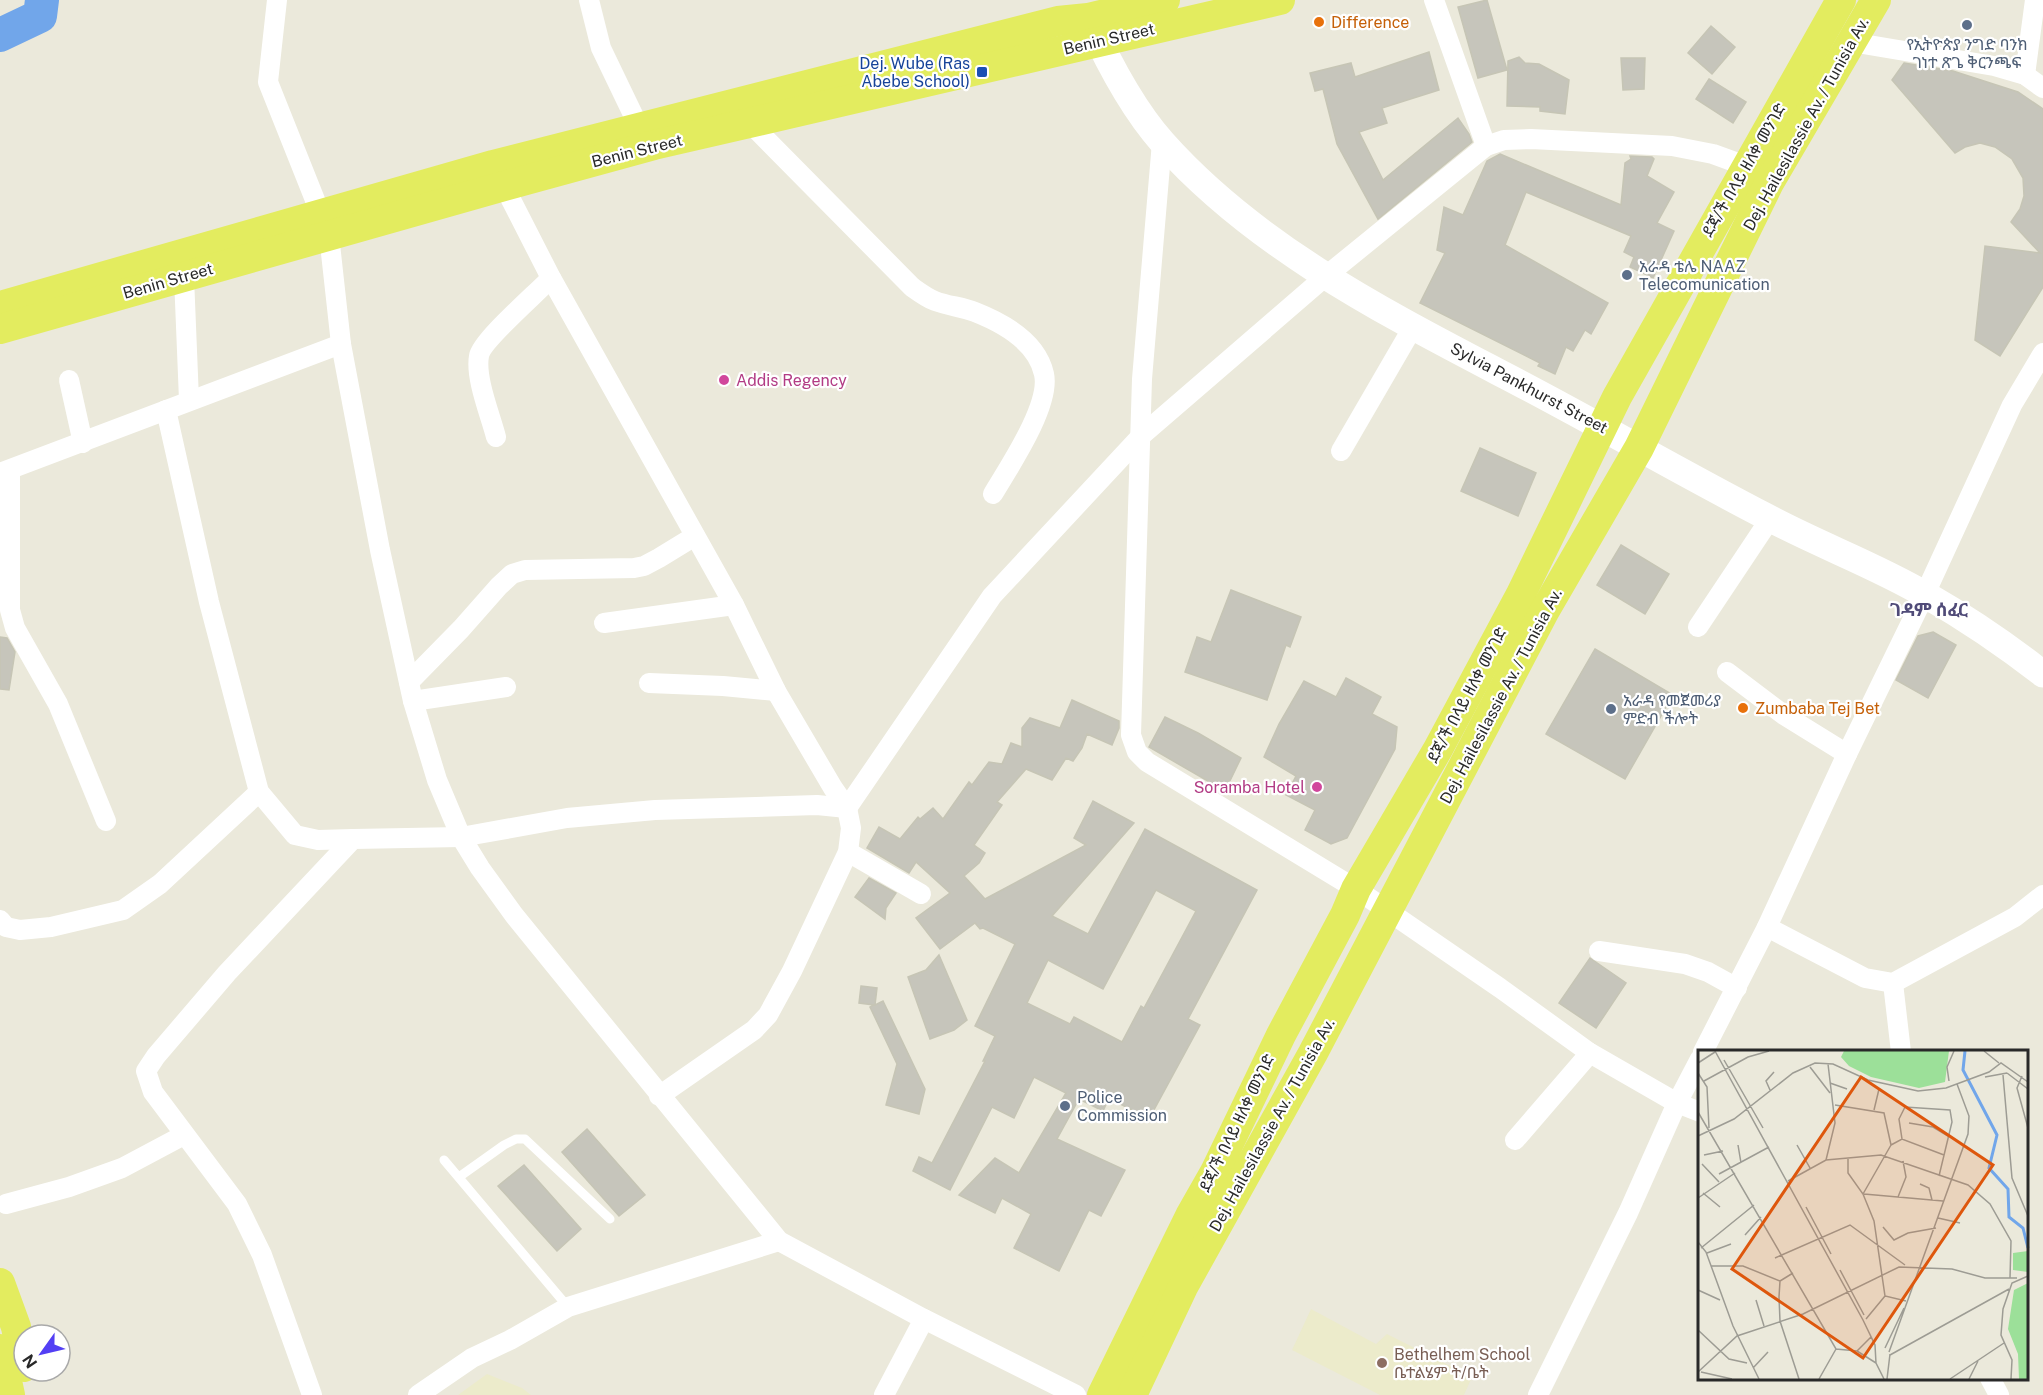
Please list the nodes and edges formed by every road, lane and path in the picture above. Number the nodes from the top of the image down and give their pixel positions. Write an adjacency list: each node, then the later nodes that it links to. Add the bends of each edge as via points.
1 (277, 0): 20 (street, via 268,82)
2 (589, 0): 15 (street, via 601,48)
3 (1165, 0): 10 (main road, Benin Street)
4 (1280, 0): 9 (main road, Benin Street)
5 (1434, 0): 17 (street)
6 (1841, 0): 18 (main road, ደጃ/ች በላይ ዘለቀ መንገድ)
7 (1876, 0): 11 (main road, Dej. Hailesilassie Av. / Tunisia Av.)
8 (2036, 0): 12 (street)
9 (1243, 4): 10 (main road, Benin Street)
10 (1089, 20): 14 (main road, Benin Street, via 1058,21); 16 (street, Sylvia Pankhurst Street, via 1136,106)
11 (1851, 42): 12 (street, via 1994,66); 36 (main road, Dej. Hailesilassie Av. / Tunisia Av., via 1768,183)
12 (2025, 75): 13 (street)
13 (2043, 88)
14 (744, 112): 15 (main road, Benin Street); 39 (street, via 912,287 935,301 973,311 1005,326 1032,349 1044,374 1043,395 1035,419)
15 (646, 136): 19 (main road, Benin Street); 20 (main road, Benin Street)
16 (1162, 142): 22 (street, Sylvia Pankhurst Street, via 1207,187); 33 (street, via 1142,379)
17 (1486, 146): 18 (street, via 1504,140 1531,139 1672,146); 22 (street)
18 (1746, 166): 32 (main road, ደጃ/ች በላይ ዘለቀ መንገድ)
19 (504, 186): 20 (main road, Benin Street); 23 (street)
20 (325, 224): 21 (main road, Benin Street); 27 (street)
21 (180, 266): 24 (main road, Benin Street); 26 (main road, Benin Street); 30 (street)
22 (1326, 276): 25 (street, Sylvia Pankhurst Street); 33 (street)
23 (551, 278): 34 (street, via 479,353 478,369); 41 (street)
24 (0, 306)
25 (1413, 327): 32 (street, Sylvia Pankhurst Street); 37 (street)
26 (0, 329)
27 (341, 344): 30 (street); 51 (street)
28 (2043, 352): 42 (street, via 2012,405)
29 (69, 380): 35 (street)
30 (189, 400): 31 (street)
31 (166, 410): 35 (street); 53 (street, via 209,602)
32 (1602, 426): 36 (street, Sylvia Pankhurst Street); 59 (main road, ደጃ/ች በላይ ዘለቀ መንገድ, via 1521,594)
33 (1142, 435): 54 (street, via 992,596); 59 (street, via 1131,735 1137,752 1147,762)
34 (496, 437)
35 (83, 443): 38 (street)
36 (1639, 448): 40 (street, Sylvia Pankhurst Street); 62 (main road, Dej. Hailesilassie Av. / Tunisia Av., via 1544,612)
37 (1341, 451)
38 (5, 472): 55 (street, via 10,610 15,628 58,704)
39 (993, 494)
40 (1770, 519): 42 (street, Sylvia Pankhurst Street); 45 (street)
41 (695, 536): 43 (street); 51 (street, via 644,566 525,570 512,574)
42 (1925, 594): 47 (street, Sylvia Pankhurst Street); 52 (street)
43 (734, 605): 44 (street); 50 (street)
44 (604, 622)
45 (1698, 627)
46 (1727, 672): 52 (street, via 1784,715)
47 (2043, 674)
48 (649, 683): 50 (street)
49 (506, 687): 51 (street)
50 (776, 691): 54 (street)
51 (411, 692): 56 (street, via 437,780)
52 (1847, 754): 64 (street)
53 (258, 792): 57 (street, via 295,835 318,840); 63 (street, via 160,884 123,910 20,930 6,927)
54 (847, 808): 56 (street, via 817,805 655,810 567,818); 58 (street, via 851,828)
55 (106, 821)
56 (461, 837): 57 (street); 72 (street, via 514,915)
57 (353, 839): 75 (street, via 226,973 146,1071 153,1092)
58 (848, 852): 60 (street); 72 (street, via 768,1016)
59 (1356, 890): 62 (street); 92 (main road, ደጃ/ች በላይ ዘለቀ መንገድ)
60 (921, 894)
61 (2043, 895): 66 (street, via 2015,917)
62 (1386, 912): 70 (street); 93 (main road, Dej. Hailesilassie Av. / Tunisia Av., via 1183,1287)
63 (0, 920)
64 (1767, 927): 66 (street, via 1865,978); 67 (street)
65 (1599, 951): 67 (street, via 1685,964)
66 (1893, 984): 69 (street)
67 (1737, 988): 68 (street)
68 (1704, 1050)
69 (1901, 1050)
70 (1590, 1053): 73 (street); 76 (street)
71 (1698, 1063): 73 (street)
72 (660, 1096): 81 (street)
73 (1677, 1103): 74 (street); 94 (street)
74 (1698, 1111)
75 (184, 1135): 79 (street, via 122,1168); 88 (street, via 237,1204 262,1255)
76 (1515, 1140)
77 (444, 1160): 78 (lane)
78 (459, 1177): 80 (lane, via 516,1138 525,1139); 83 (lane)
79 (6, 1204)
80 (610, 1220)
81 (779, 1241): 83 (street); 84 (street)
82 (0, 1283): 85 (main road)
83 (568, 1307): 89 (street, via 472,1358)
84 (924, 1319): 90 (street); 91 (street)
85 (5, 1336): 87 (main road)
86 (1991, 1380): 95 (street)
87 (10, 1395)
88 (312, 1395)
89 (418, 1395)
90 (884, 1395)
91 (1076, 1395)
92 (1102, 1395)
93 (1132, 1395)
94 (1538, 1395)
95 (1999, 1395)

